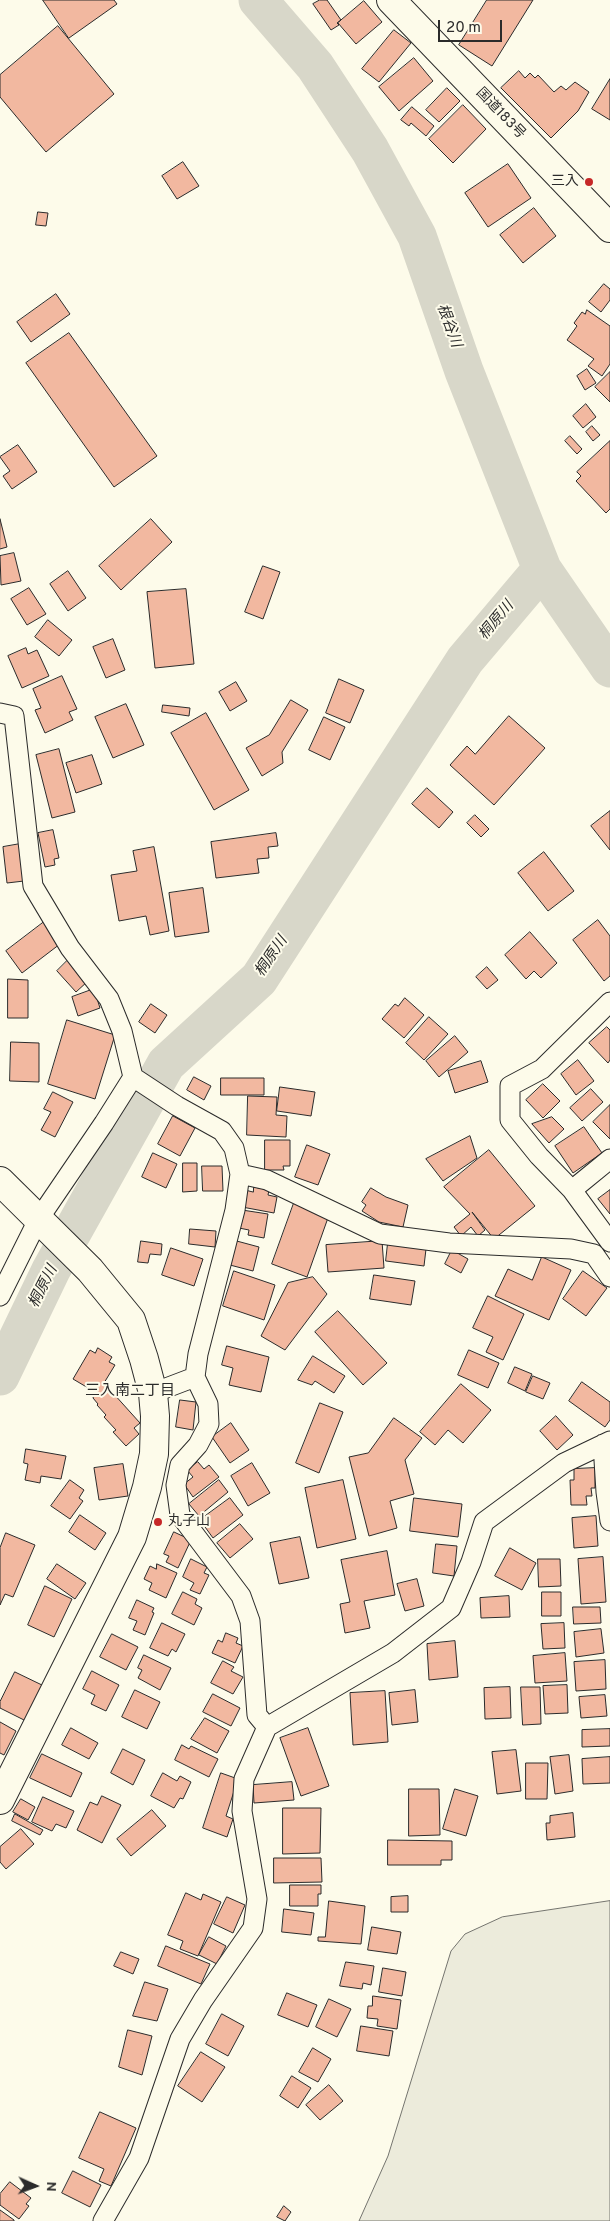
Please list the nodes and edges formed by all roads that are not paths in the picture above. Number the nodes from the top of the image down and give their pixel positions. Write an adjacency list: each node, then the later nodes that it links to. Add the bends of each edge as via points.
1 (391, 0): 2 (main road, 国道183号)
2 (610, 228)
3 (0, 713): 5 (street, via 14,716 33,886 70,948 110,999)
4 (610, 1002): 9 (street, via 542,1069 510,1086 510,1120)
5 (135, 1078): 7 (street, via 222,1131 234,1148); 10 (street)
6 (610, 1159): 9 (street)
7 (240, 1174): 12 (street, via 267,1180 380,1234 449,1243 572,1249 594,1254); 14 (street, via 235,1210)
8 (0, 1180): 10 (main road)
9 (572, 1190): 11 (street)
10 (42, 1224): 13 (street); 15 (main road, via 90,1270 130,1320)
11 (610, 1242)
12 (610, 1277)
13 (0, 1296)
14 (194, 1377): 15 (street); 18 (street, via 208,1404 209,1424 198,1445 180,1465 176,1485 180,1515 242,1596 250,1621 256,1715)
15 (153, 1393): 19 (main road, via 154,1454 132,1537)
16 (606, 1442): 17 (street, via 606,1492); 18 (street, via 564,1463 484,1522 472,1562 451,1608 394,1653)
17 (610, 1521)
18 (267, 1727): 20 (street, via 244,1779 242,1811 257,1899 253,1928 180,2039 138,2158)
19 (0, 1800)
20 (103, 2221)

